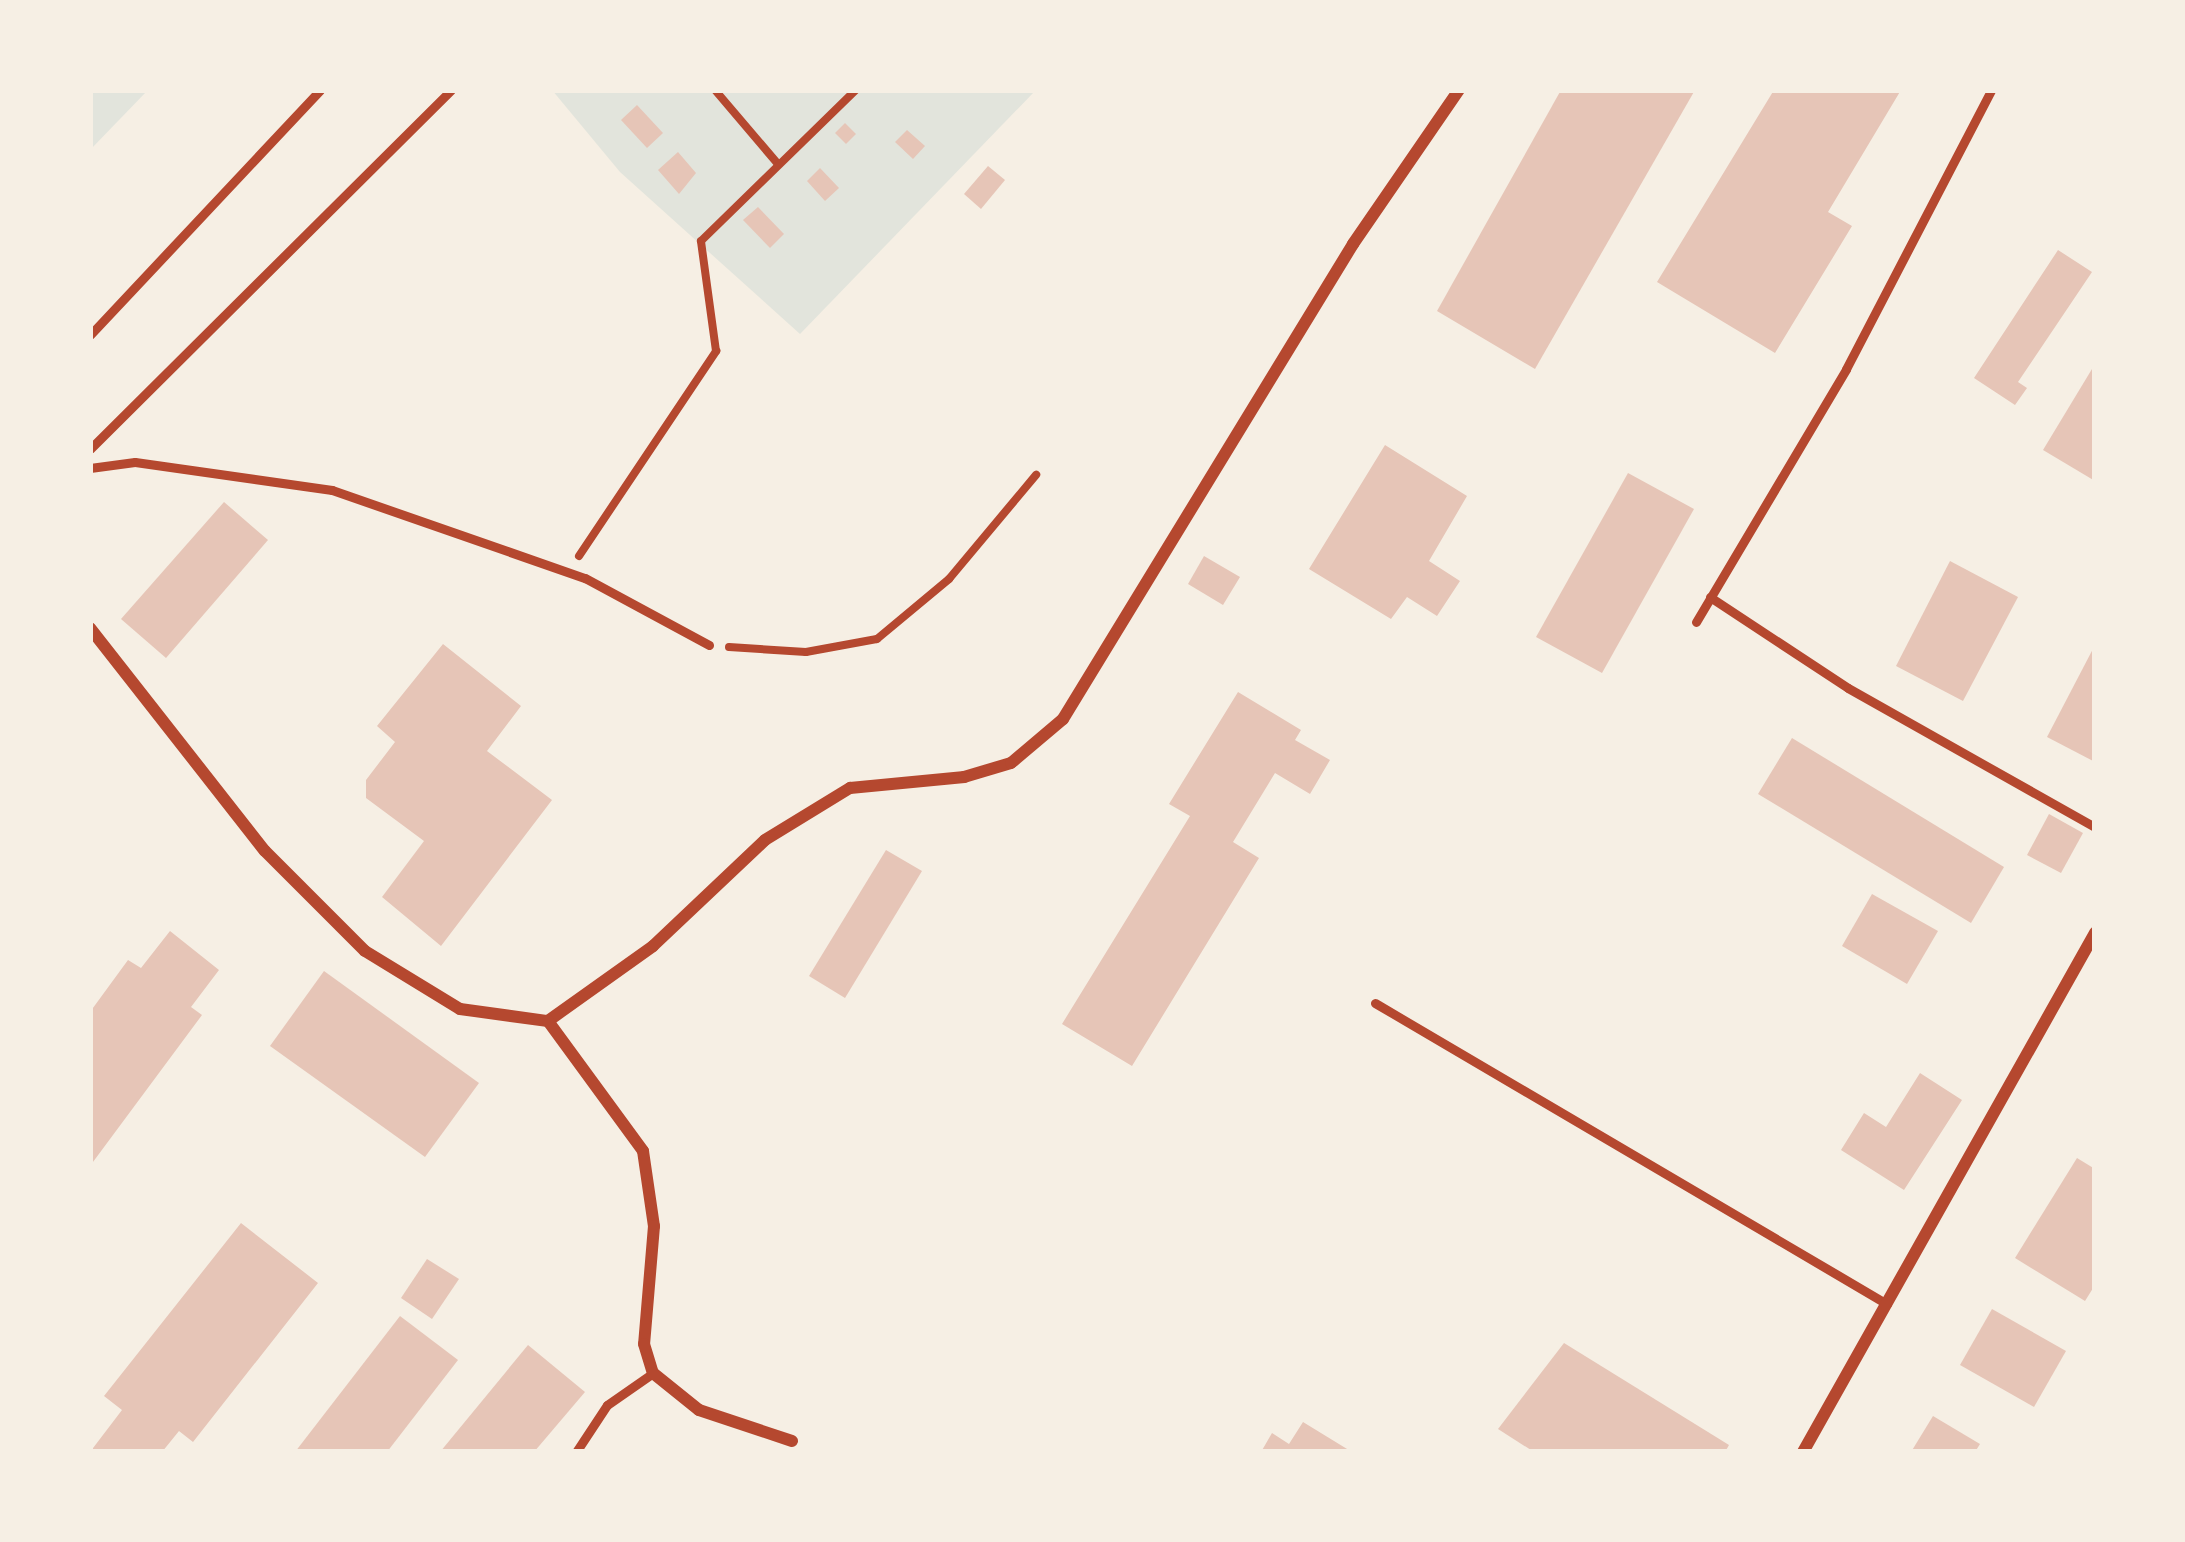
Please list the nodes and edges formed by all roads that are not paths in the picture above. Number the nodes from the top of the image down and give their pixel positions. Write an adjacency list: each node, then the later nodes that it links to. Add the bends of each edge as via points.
1 (320, 90): 5 (lane)
2 (451, 90): 6 (lane)
3 (1459, 90): 15 (street, via 1353,244 1064,719 1011,763 964,777 850,788 765,840 653,946)
4 (1991, 90): 8 (lane, via 1846,369)
5 (90, 335)
6 (90, 448)
7 (90, 468): 11 (lane, via 135,462 332,490 570,573)
8 (1710, 597): 9 (lane); 12 (lane, via 1848,688)
9 (1696, 622)
10 (90, 628): 15 (street, via 265,851 365,951 460,1009)
11 (709, 645)
12 (2095, 827)
13 (2095, 933): 16 (street)
14 (1375, 1003): 16 (lane)
15 (548, 1021): 17 (street, via 643,1151 654,1226 644,1344)
16 (1888, 1304): 20 (street)
17 (652, 1373): 18 (street, via 699,1410); 19 (lane, via 607,1405)
18 (792, 1441)
19 (576, 1452)
20 (1803, 1452)

